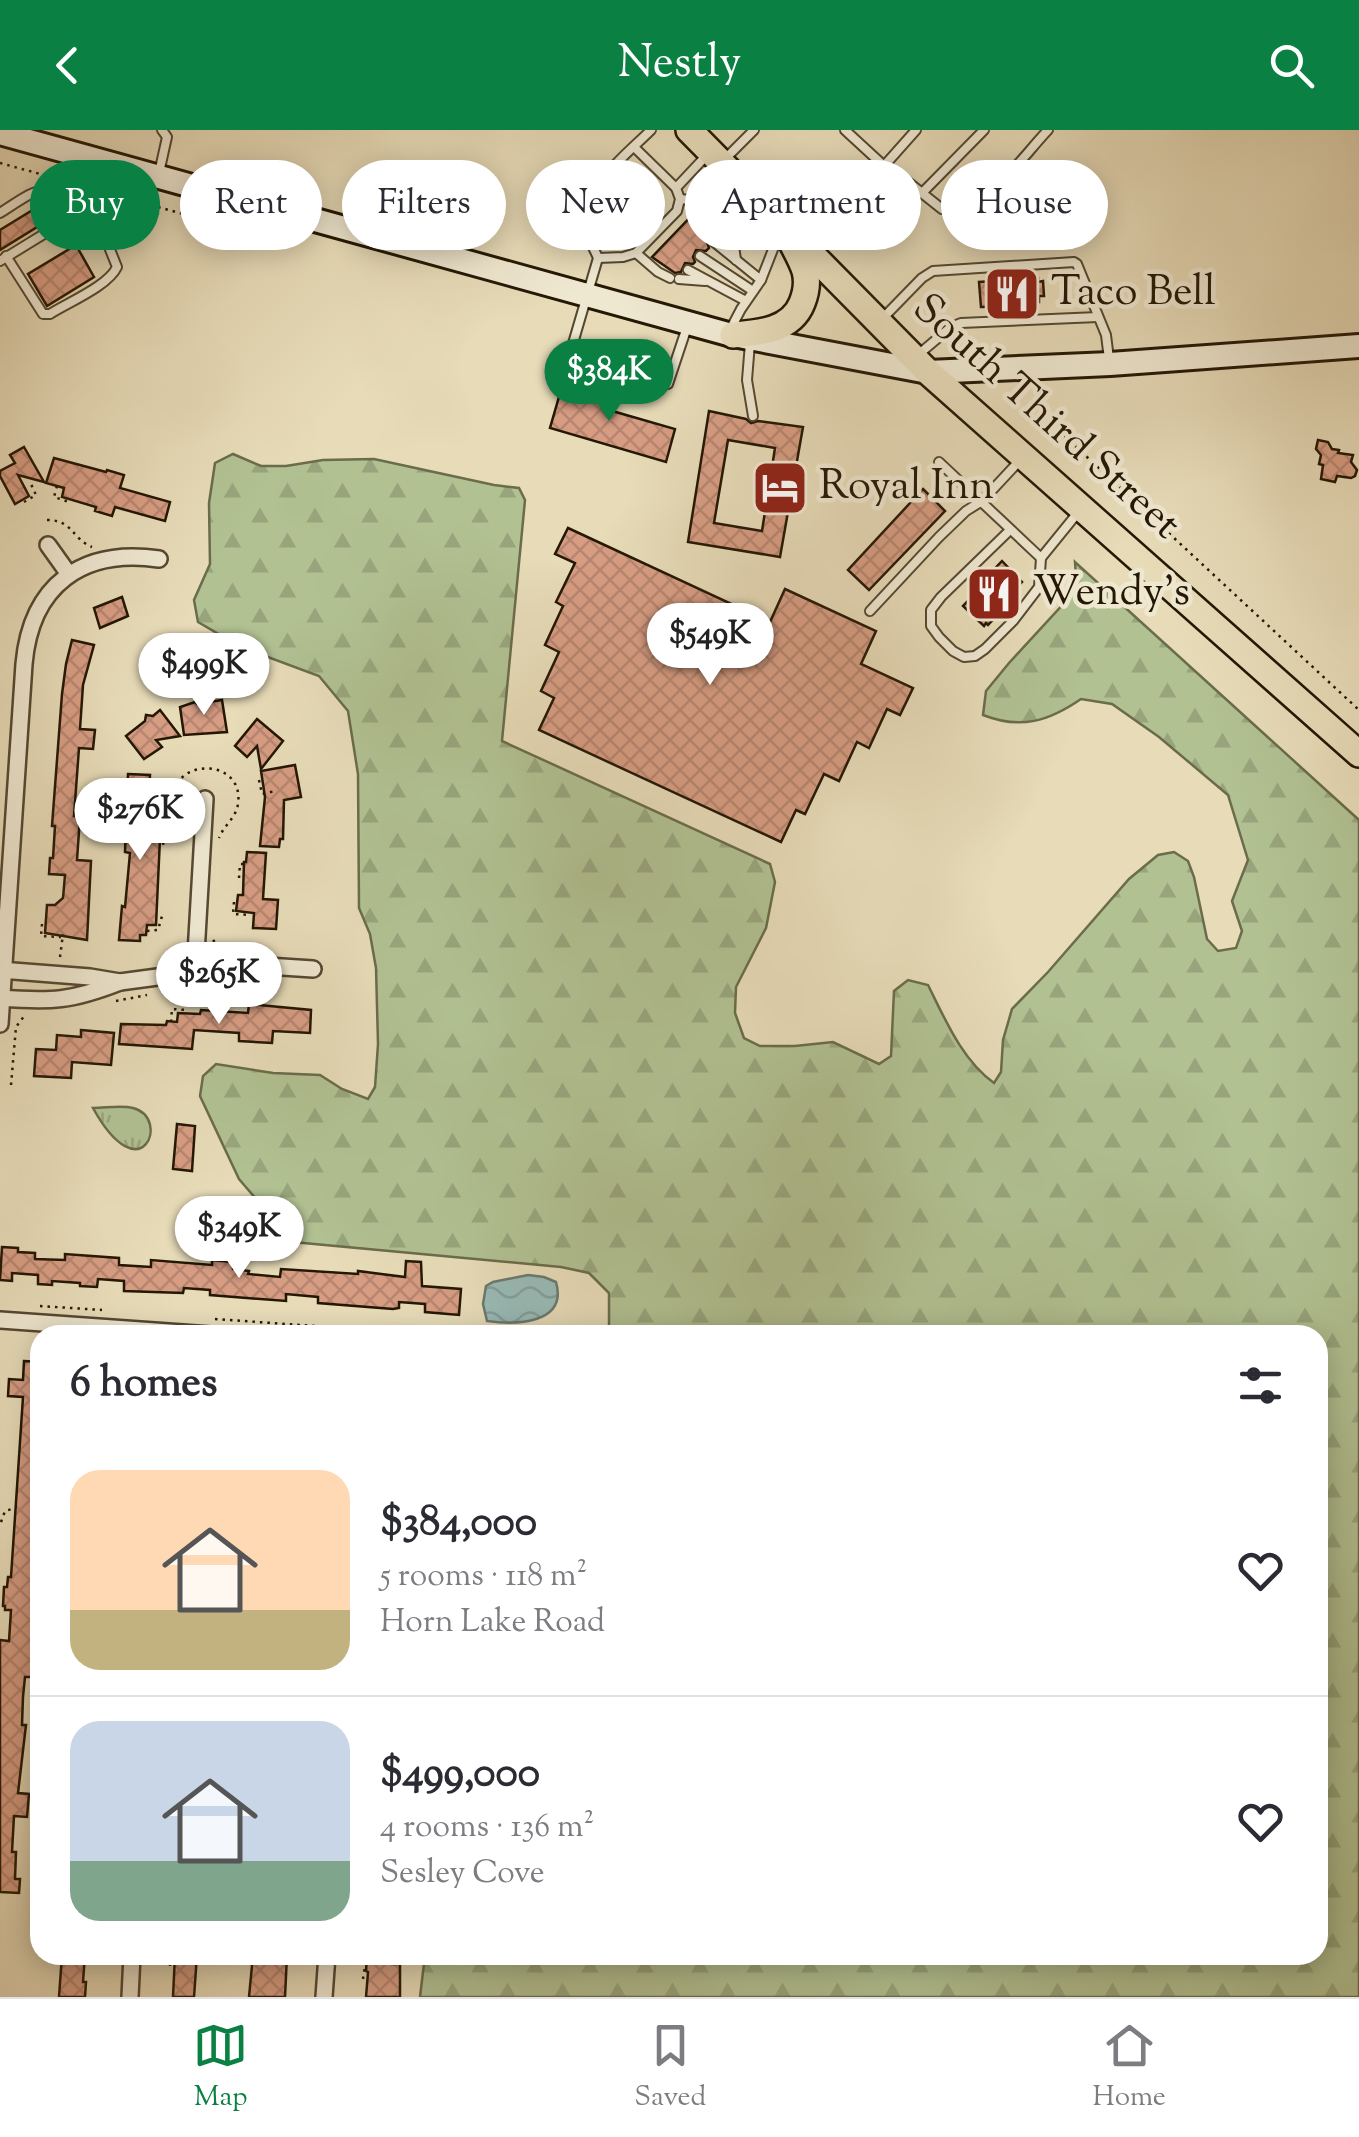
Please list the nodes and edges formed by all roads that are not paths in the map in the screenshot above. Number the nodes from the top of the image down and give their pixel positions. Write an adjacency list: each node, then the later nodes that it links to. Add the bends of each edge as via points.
1 (162, 130): 17 (lane, via 167,138)
2 (651, 130): 12 (lane)
3 (689, 130): 13 (highway, South Third Street)
4 (754, 130): 13 (lane)
5 (845, 130): 15 (lane)
6 (899, 130): 11 (lane)
7 (916, 130): 11 (lane)
8 (984, 130): 20 (lane)
9 (1048, 130): 20 (lane, via 973,204 942,209)
10 (0, 133): 14 (main road)
11 (908, 139): 16 (lane)
12 (634, 148): 19 (lane); 37 (lane, via 597,184 586,232)
13 (716, 158): 19 (lane)
14 (97, 160)
15 (878, 160)
16 (889, 160)
17 (160, 168)
18 (160, 178): 44 (main road)
19 (676, 188): 22 (lane)
20 (922, 192)
21 (30, 193): 24 (lane)
22 (680, 199): 23 (lane); 39 (lane, via 702,201 732,231)
23 (678, 210): 25 (lane); 26 (lane)
24 (0, 212)
25 (685, 216)
26 (666, 222): 27 (lane)
27 (676, 231)
28 (30, 242): 38 (lane)
29 (110, 250): 38 (lane, via 116,272 50,314 43,314)
30 (639, 250): 35 (lane)
31 (724, 250): 39 (lane)
32 (774, 250): 41 (lane)
33 (795, 250): 49 (highway, via 806,285 799,310 775,328)
34 (808, 250): 47 (highway, South Third Street)
35 (636, 253): 37 (lane); 42 (lane, via 658,272)
36 (700, 256): 43 (lane)
37 (598, 258): 44 (lane)
38 (3, 259)
39 (736, 260): 41 (lane)
40 (688, 270): 42 (lane)
41 (761, 280): 43 (lane)
42 (710, 281): 45 (lane)
43 (753, 291): 45 (lane)
44 (586, 296): 48 (main road); 48 (lane, via 569,357 668,384)
45 (746, 301): 49 (lane)
46 (1098, 317): 47 (lane, via 1074,262 933,272); 51 (lane); 52 (lane, via 961,323)
47 (879, 322): 52 (highway, South Third Street)
48 (688, 323): 49 (main road)
49 (737, 336): 52 (main road); 53 (lane)
50 (1359, 346): 51 (main road)
51 (1110, 364): 52 (main road)
52 (921, 365): 54 (highway, South Third Street)
53 (753, 416)
54 (1024, 457): 56 (lane); 57 (highway, South Third Street)
55 (939, 462): 56 (lane)
56 (982, 501): 58 (lane); 63 (lane)
57 (1082, 508): 60 (lane); 64 (highway, South Third Street)
58 (1010, 530): 60 (lane); 60 (lane, via 931,610 932,626 953,652 975,656 1012,621 1039,586)
59 (48, 545): 62 (street)
60 (1041, 558)
61 (160, 559): 62 (street, via 122,557)
62 (68, 573): 67 (street, via 42,604 26,647)
63 (870, 610)
64 (1359, 754)
65 (205, 799): 68 (street)
66 (313, 968): 68 (street)
67 (2, 970): 69 (street); 70 (street)
68 (194, 971): 69 (street)
69 (120, 982): 70 (street, via 58,1000)
70 (1, 998): 71 (street)
71 (0, 1024)
72 (0, 1320): 73 (street)
73 (62, 1325)
74 (132, 1965): 76 (street)
75 (326, 1965): 77 (street)
76 (130, 1997)
77 (324, 1997)

